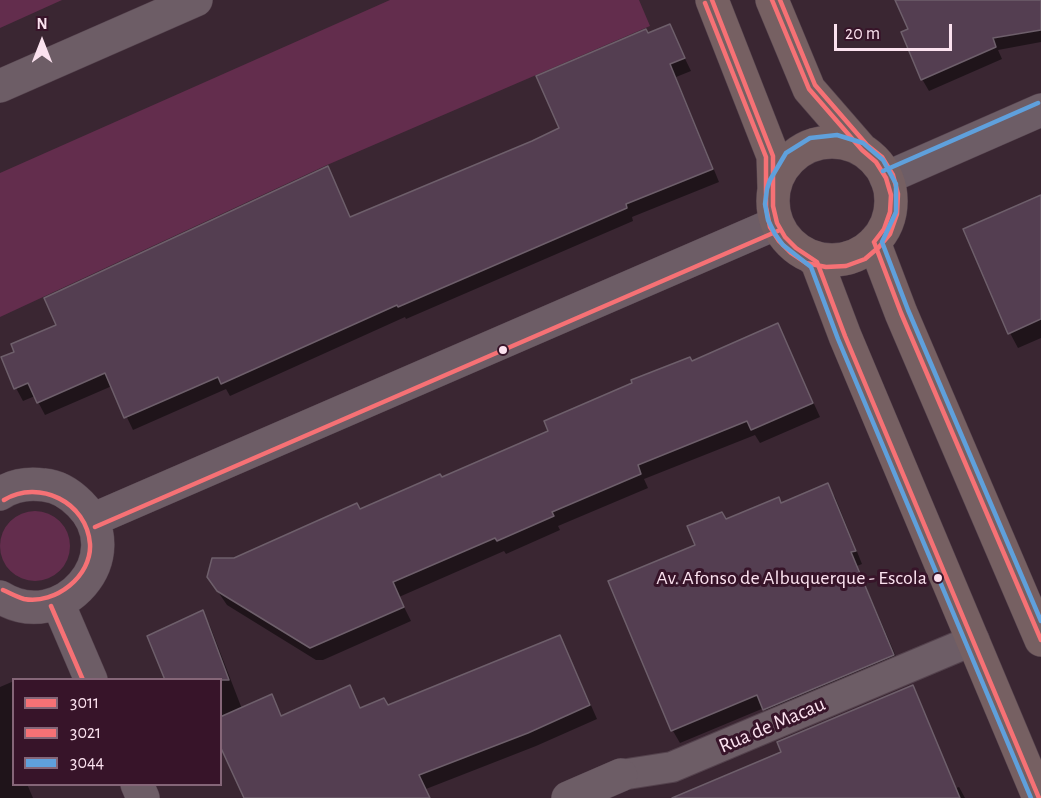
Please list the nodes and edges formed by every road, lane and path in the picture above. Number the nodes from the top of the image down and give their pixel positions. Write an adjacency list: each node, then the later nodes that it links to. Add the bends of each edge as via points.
1 (196, 0): 4 (street)
2 (712, 0): 8 (main road, via 773,156)
3 (772, 0): 6 (main road, via 809,89)
4 (0, 86)
5 (1041, 110): 7 (street)
6 (862, 150): 7 (main road); 8 (main road, via 827,142 809,147 793,156)
7 (886, 178): 10 (main road, via 890,212)
8 (774, 187): 9 (main road)
9 (777, 223): 11 (main road, via 785,237); 13 (street)
10 (874, 242): 11 (main road, via 844,259); 17 (main road)
11 (810, 256): 16 (main road, via 817,262)
12 (3, 485): 13 (street, via 48,485 62,489 85,508)
13 (92, 520): 15 (street, via 97,551 94,566 77,591)
14 (0, 597): 15 (street, via 21,607)
15 (58, 603): 18 (street)
16 (974, 640): 19 (street, Rua de Macau, via 672,767); 21 (main road)
17 (1041, 640)
18 (90, 678)
19 (621, 775): 20 (street, Rua de Macau)
20 (568, 798)
21 (1039, 798)

